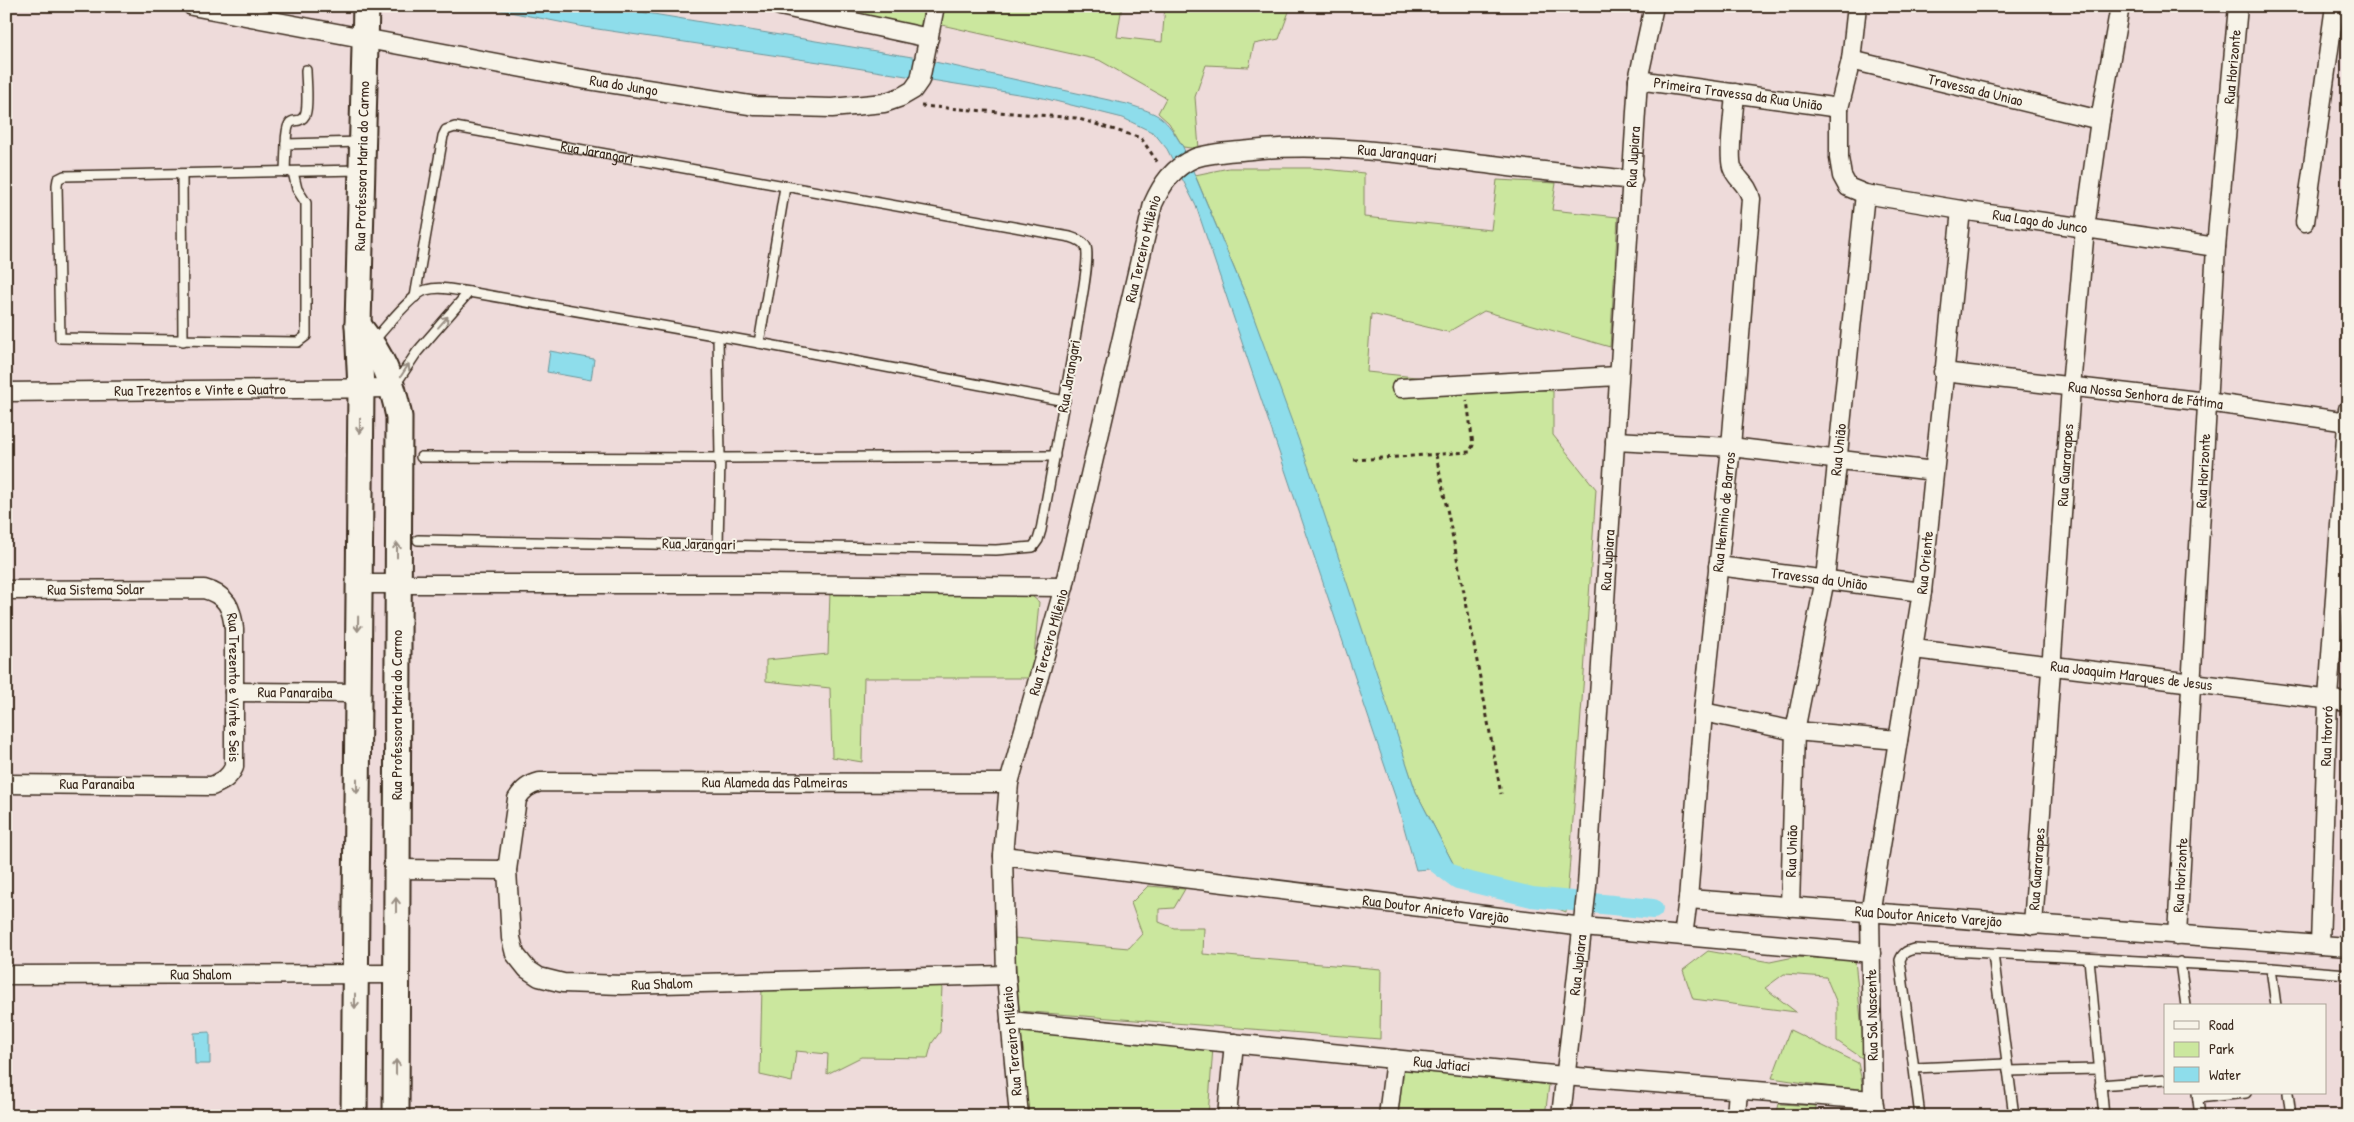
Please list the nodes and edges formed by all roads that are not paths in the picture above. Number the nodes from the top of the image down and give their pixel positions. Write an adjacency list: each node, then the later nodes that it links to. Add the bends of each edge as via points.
1 (192, 6): 10 (street, Rua do Jungo)
2 (780, 6): 11 (street)
3 (935, 6): 11 (street)
4 (1654, 6): 14 (street, Rua Jupiara)
5 (1857, 6): 12 (street)
6 (2120, 6): 17 (street, Rua Guararapes)
7 (2238, 6): 30 (street, Rua Horizonte)
8 (2336, 6): 28 (street)
9 (366, 7): 10 (street, Rua Professora Maria do Carmo)
10 (365, 37): 11 (street, Rua do Jungo, via 576,78 756,106 832,108 884,103 913,90 920,80); 18 (street, Rua Professora Maria do Carmo)
11 (928, 46)
12 (1851, 60): 16 (street); 17 (street, Travessa da Uniao)
13 (306, 70): 19 (lane, via 306,111 302,118 286,126)
14 (1638, 80): 15 (street, Primeira Travessa da Rua União); 24 (street, Rua Jupiara)
15 (1735, 93): 16 (street, Primeira Travessa da Rua União); 48 (street, Rua Heminio de Barros, via 1731,162 1735,174 1748,187 1751,200)
16 (1839, 108): 26 (street, via 1842,176 1848,186)
17 (2100, 120): 29 (street, Rua Guararapes)
18 (363, 142): 19 (lane); 20 (street, Rua Professora Maria do Carmo)
19 (286, 144): 21 (lane)
20 (362, 170): 21 (lane); 35 (street, Rua Professora Maria do Carmo)
21 (289, 172): 22 (lane); 34 (lane, via 306,202 306,336 298,342)
22 (182, 174): 34 (lane); 34 (lane, via 64,176 58,179 57,195 60,338)
23 (1172, 174): 24 (street, Rua Jaranguari, via 1207,154 1285,147 1364,148); 60 (street, Rua Terceiro Milênio, via 1153,204)
24 (1633, 180): 38 (street, Rua Jupiara)
25 (785, 187): 32 (lane, Rua Jarangari, via 454,127 442,136); 36 (lane); 44 (lane, Rua Jarangari, via 1081,241 1087,256)
26 (1866, 194): 27 (street, Rua Lago do Junco); 52 (street, Rua União)
27 (1961, 210): 29 (street, Rua Lago do Junco); 37 (street, Rua Oriente)
28 (2305, 222)
29 (2085, 228): 30 (street, Rua Lago do Junco); 39 (street, Rua Guararapes)
30 (2216, 247): 45 (street, Rua Horizonte)
31 (469, 292): 32 (lane, via 438,288 424,290); 33 (lane); 40 (lane, one-way to 31, via 417,352)
32 (415, 296): 35 (lane)
33 (718, 336): 36 (lane); 51 (lane)
34 (183, 341)
35 (363, 342): 40 (street, Rua Professora Maria do Carmo, via 387,369); 42 (street, Rua Professora Maria do Carmo)
36 (760, 343): 44 (lane)
37 (1944, 372): 39 (street, Rua Nossa Senhora de Fátima); 53 (street, Rua Oriente)
38 (1618, 376): 41 (street); 47 (street, Rua Jupiara)
39 (2071, 387): 45 (street, Rua Nossa Senhora de Fátima); 65 (street, Rua Guararapes)
40 (393, 388): 42 (street, Rua Trezentos e Vinte e Quatro); 59 (street, Rua Professora Maria do Carmo, one-way to 40, via 399,417)
41 (1401, 388)
42 (360, 389): 43 (street, Rua Trezentos e Vinte e Quatro); 58 (street, Rua Professora Maria do Carmo, one-way to 58)
43 (6, 392)
44 (1065, 401): 50 (lane, Rua Jarangari)
45 (2207, 402): 46 (street, Rua Nossa Senhora de Fátima); 66 (street, Rua Horizonte)
46 (2347, 417): 69 (street, Rua Itororó)
47 (1615, 441): 48 (street); 84 (street, Rua Jupiara)
48 (1731, 447): 52 (street); 56 (street, Rua Heminio de Barros)
49 (421, 456): 51 (lane)
50 (1055, 456): 51 (lane); 55 (lane, Rua Jarangari, via 1041,530 1033,547 996,550)
51 (720, 458): 55 (lane)
52 (1838, 460): 53 (street); 57 (street, Rua União)
53 (1934, 471): 63 (street, Rua Oriente)
54 (418, 540): 55 (lane, Rua Jarangari)
55 (718, 544)
56 (1718, 566): 57 (street, Travessa da União); 71 (street, Rua Heminio de Barros)
57 (1825, 579): 63 (street, Travessa da União); 72 (street, Rua União)
58 (359, 584): 59 (street); 68 (street, Rua Professora Maria do Carmo, one-way to 68)
59 (397, 584): 60 (street); 79 (street, Rua Professora Maria do Carmo)
60 (1064, 587): 75 (street, Rua Terceiro Milênio)
61 (185, 588): 62 (street, Rua Sistema Solar); 67 (street, Rua Trezento e Vinte e Seis, via 214,592 227,601 234,630)
62 (6, 590)
63 (1922, 592): 64 (street, Rua Oriente)
64 (1914, 649): 65 (street, Rua Joaquim Marques de Jesus); 73 (street, Rua Oriente)
65 (2051, 665): 66 (street, Rua Joaquim Marques de Jesus); 85 (street, Rua Guararapes)
66 (2192, 683): 69 (street, Rua Joaquim Marques de Jesus); 87 (street, Rua Horizonte)
67 (234, 692): 68 (street, Rua Panaraiba); 77 (street, Rua Trezento e Vinte e Seis, via 234,767 230,775 212,786)
68 (356, 693): 95 (street, Rua Professora Maria do Carmo, one-way to 95)
69 (2328, 698): 70 (street, Rua Joaquim Marques de Jesus); 88 (street, Rua Itororó)
70 (2348, 702)
71 (1703, 712): 72 (street); 81 (street, Rua Heminio de Barros)
72 (1795, 731): 73 (street); 82 (street, Rua União)
73 (1898, 740): 83 (street, Rua Oriente)
74 (540, 782): 75 (street, Rua Alameda das Palmeiras); 80 (street, Rua Shalom, via 530,785 517,799)
75 (1010, 783): 78 (street, Rua Terceiro Milênio)
76 (6, 784): 77 (street, Rua Paranaiba)
77 (187, 785)
78 (1003, 856): 84 (street, Rua Doutor Aniceto Varejão); 99 (street, Rua Terceiro Milênio)
79 (396, 869): 80 (street); 96 (street, Rua Professora Maria do Carmo, one-way to 79)
80 (507, 870): 99 (street, Rua Shalom, via 515,954 539,977 563,983 622,985)
81 (1688, 904): 82 (street, Rua Doutor Aniceto Varejão); 86 (street, Rua Heminio de Barros)
82 (1790, 907): 83 (street, Rua Doutor Aniceto Varejão)
83 (1870, 918): 85 (street, Rua Doutor Aniceto Varejão); 89 (street, Rua Sol Nascente)
84 (1584, 919): 86 (street, Rua Doutor Aniceto Varejão); 108 (street, Rua Jupiara)
85 (2033, 925): 87 (street, Rua Doutor Aniceto Varejão)
86 (1684, 931): 89 (street, Rua Doutor Aniceto Varejão)
87 (2177, 935): 88 (street, Rua Doutor Aniceto Varejão)
88 (2320, 945): 90 (street, Rua Doutor Aniceto Varejão)
89 (1870, 947): 115 (street, Rua Sol Nascente)
90 (2348, 947)
91 (1993, 954): 92 (lane); 105 (lane, via 1914,949 1902,955 1900,960); 106 (lane)
92 (2089, 959): 93 (lane); 107 (lane)
93 (2180, 962): 94 (lane); 100 (lane)
94 (2271, 968): 97 (lane); 101 (lane)
95 (356, 974): 96 (street, Rua Shalom); 98 (street, Rua Shalom); 116 (street, Rua Professora Maria do Carmo, one-way to 116)
96 (396, 974): 117 (street, Rua Professora Maria do Carmo, one-way to 96)
97 (2348, 974)
98 (6, 975)
99 (1006, 975): 102 (street, Rua Terceiro Milênio)
100 (2186, 1004)
101 (2276, 1004)
102 (1010, 1021): 103 (street, Rua Jatiaci); 118 (street, Rua Terceiro Milênio)
103 (1234, 1043): 104 (street, Rua Jatiaci); 119 (street)
104 (1395, 1058): 108 (street, Rua Jatiaci); 120 (street)
105 (1914, 1068): 106 (lane); 123 (lane)
106 (2007, 1068): 107 (lane); 124 (lane)
107 (2099, 1069): 110 (lane)
108 (1564, 1076): 111 (street, Rua Jatiaci); 121 (street, Rua Jupiara)
109 (2164, 1080): 110 (lane)
110 (2100, 1085): 125 (lane)
111 (1738, 1091): 115 (street, Rua Jatiaci); 122 (street)
112 (2230, 1094): 114 (lane)
113 (2288, 1094): 127 (lane)
114 (2198, 1096): 126 (lane)
115 (1875, 1108)
116 (354, 1116)
117 (396, 1116)
118 (1019, 1116)
119 (1228, 1116)
120 (1388, 1116)
121 (1561, 1116)
122 (1736, 1116)
123 (1920, 1116)
124 (2014, 1116)
125 (2104, 1116)
126 (2200, 1116)
127 (2290, 1116)

